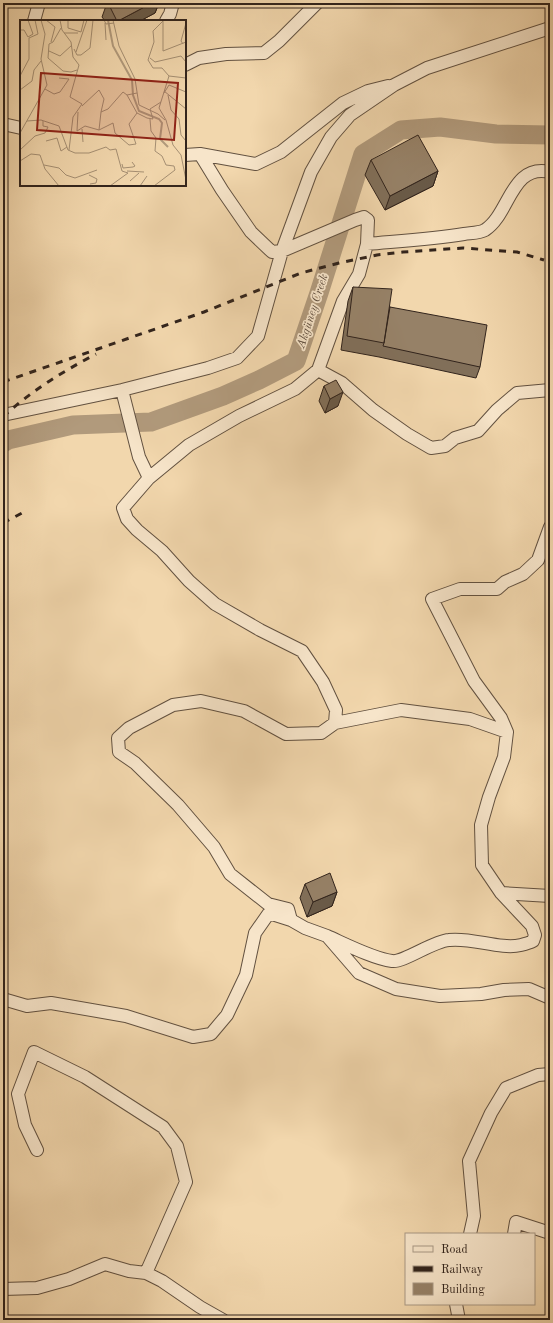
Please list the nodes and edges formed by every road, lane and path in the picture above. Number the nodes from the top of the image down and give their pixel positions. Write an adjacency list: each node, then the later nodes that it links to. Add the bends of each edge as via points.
1 (39, 3): 4 (street)
2 (173, 3): 5 (street)
3 (317, 3): 7 (street, via 264,53 226,54 199,58)
4 (34, 20)
5 (167, 20)
6 (550, 28): 8 (street, via 427,68)
7 (186, 64)
8 (394, 85): 11 (street, via 368,91 343,103 282,152 256,164); 15 (street, via 350,115 331,137 311,172)
9 (3, 124): 10 (street)
10 (20, 128)
11 (200, 154): 12 (street); 15 (street, via 251,232 272,252)
12 (186, 155)
13 (550, 172): 14 (street, via 542,170 527,174 516,185 493,224 484,231)
14 (368, 244): 15 (street, via 368,220 364,217); 16 (street, via 359,274 343,301)
15 (282, 251): 17 (street, via 258,336 237,358)
16 (318, 370): 18 (street, via 342,383 373,410 431,448 445,446 455,438 478,431 517,393); 20 (street, via 295,389 239,416 189,445)
17 (122, 390): 19 (street); 20 (street, via 139,457)
18 (550, 390)
19 (3, 415)
20 (149, 478): 22 (street, via 123,508 127,519 215,604 302,651 323,682 336,710)
21 (550, 527): 23 (street, via 538,560 523,574 505,582 497,589 460,589 432,599 474,680 501,718)
22 (335, 724): 23 (street, via 401,710 470,719); 26 (street, via 321,733 286,734 244,711 201,701 173,705 129,728 118,738 119,752 135,763 178,805 214,847 230,874 268,904 288,910)
23 (507, 732): 24 (street, via 504,757 488,797 481,825 482,865)
24 (501, 893): 25 (street); 27 (street, via 532,926 535,935 532,941 520,946 504,946 477,941 448,940 394,962)
25 (550, 896)
26 (291, 920): 27 (street); 29 (street, via 269,914 255,933 246,975 227,1015 211,1034 193,1037 126,1016 52,1003 27,1006)
27 (327, 936): 28 (street, via 359,972 396,989 440,996 529,989)
28 (550, 998)
29 (3, 999)
30 (550, 1074): 32 (street, via 538,1075 506,1088 491,1113 469,1161 474,1216)
31 (37, 1150): 35 (street, via 25,1125 18,1094 34,1052 85,1077 163,1127 177,1146 186,1182)
32 (470, 1233)
33 (514, 1233): 34 (street, via 516,1222)
34 (550, 1233)
35 (146, 1272): 36 (street, via 128,1271 105,1264 69,1279 37,1288); 38 (street)
36 (3, 1289)
37 (456, 1305): 39 (street)
38 (223, 1320)
39 (459, 1320)

